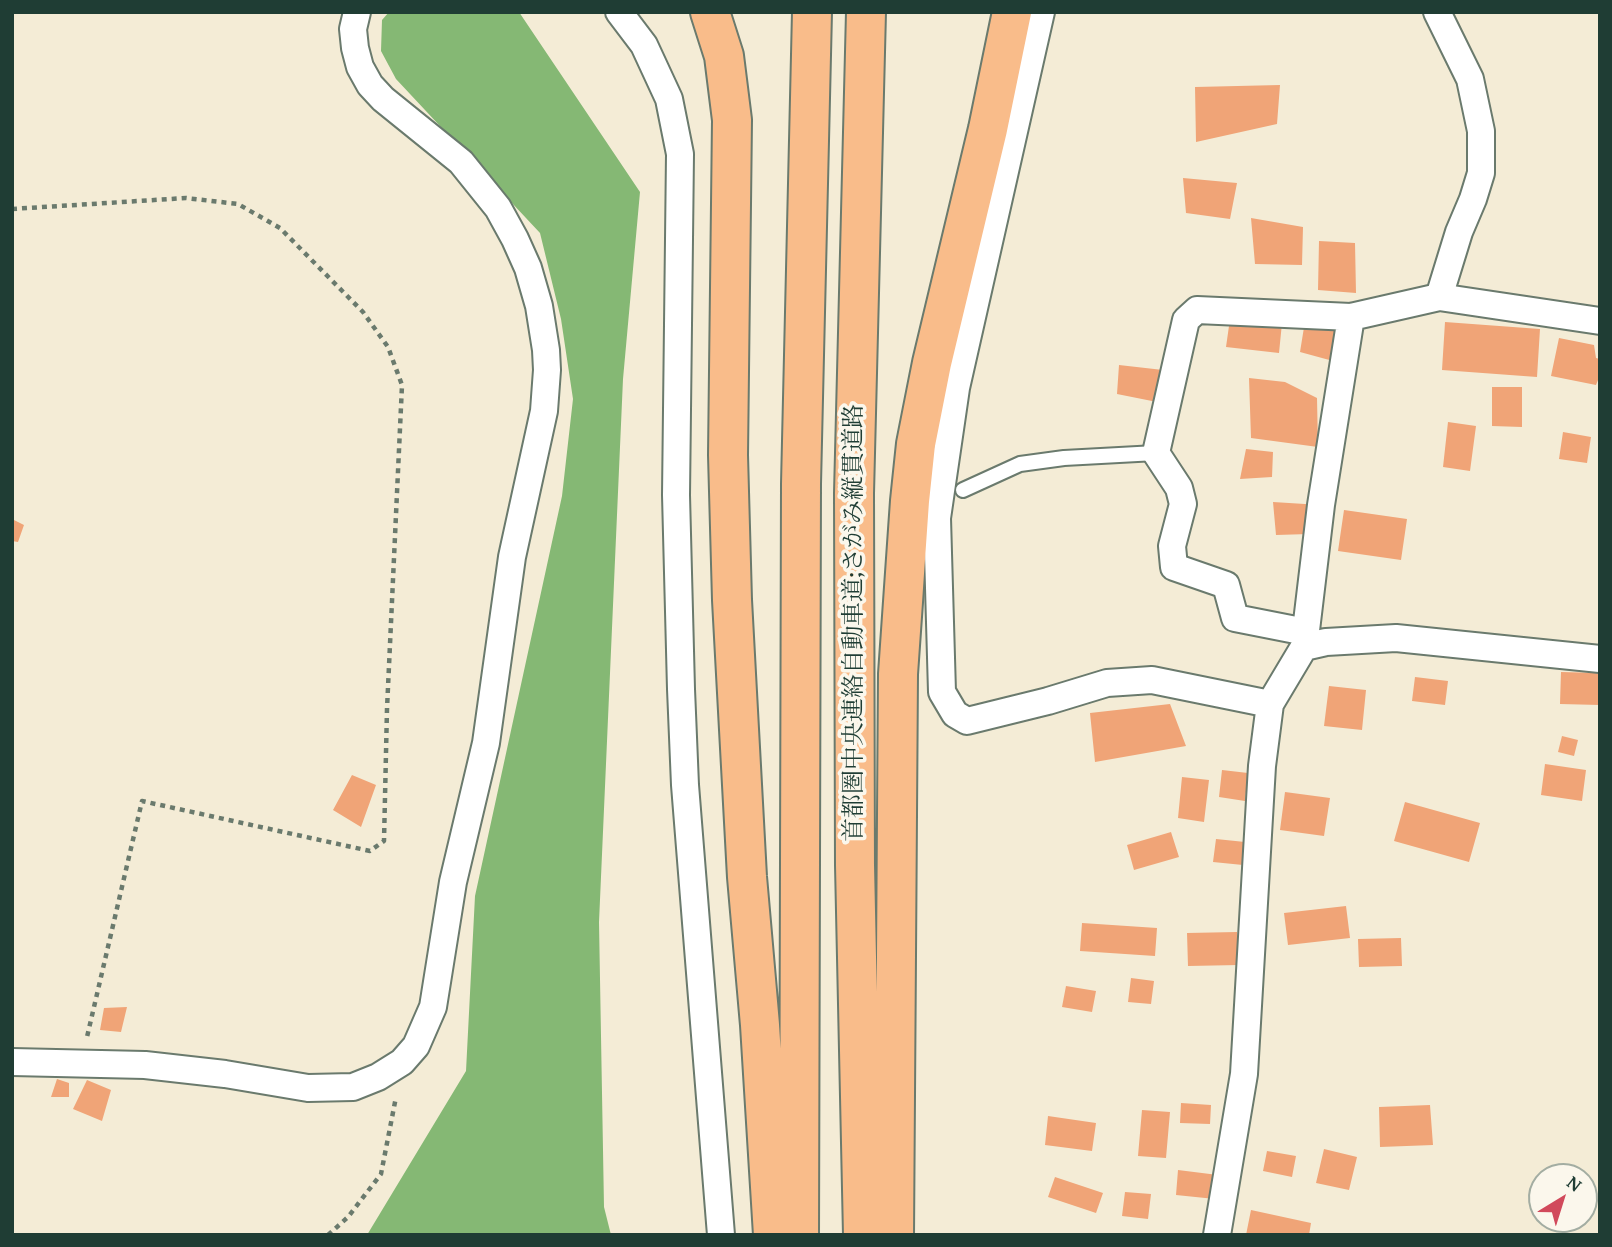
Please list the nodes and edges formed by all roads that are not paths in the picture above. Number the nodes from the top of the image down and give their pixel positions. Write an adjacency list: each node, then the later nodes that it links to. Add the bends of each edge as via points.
1 (357, 12): 17 (street, via 355,48 370,85 461,162 498,208 515,239 539,306 547,370 540,430 512,557 485,743 453,882 433,1007 416,1046 402,1062 352,1087 308,1088 145,1065)
2 (619, 12): 18 (street, via 644,45 670,99 680,154 676,495 681,689)
3 (710, 12): 19 (highway, via 724,55 732,120 730,550 746,866)
4 (812, 12): 20 (highway, via 801,484)
5 (866, 12): 21 (highway, 首都圏中央連絡自動車道;さがみ縦貫道路, via 854,493 855,865)
6 (1012, 12): 22 (highway, via 932,363 909,501 898,674)
7 (1041, 12): 16 (street, via 956,388 946,453 937,518 942,692 955,714 967,721 1107,683 1152,680)
8 (1437, 12): 9 (street, via 1470,79 1481,159 1481,173)
9 (1440, 297): 10 (street); 11 (street)
10 (1351, 317): 12 (street, via 1196,310 1186,320); 14 (street)
11 (1600, 321)
12 (1156, 453): 13 (lane, via 1020,464); 14 (street, via 1179,488 1183,504 1172,546 1174,567 1226,585 1235,618)
13 (963, 490)
14 (1305, 640): 15 (street, via 1395,638); 16 (street)
15 (1600, 659)
16 (1270, 704): 23 (street, via 1262,766 1244,1074)
17 (12, 1062)
18 (721, 1235)
19 (774, 1235)
20 (799, 1235)
21 (863, 1235)
22 (894, 1235)
23 (1217, 1235)

